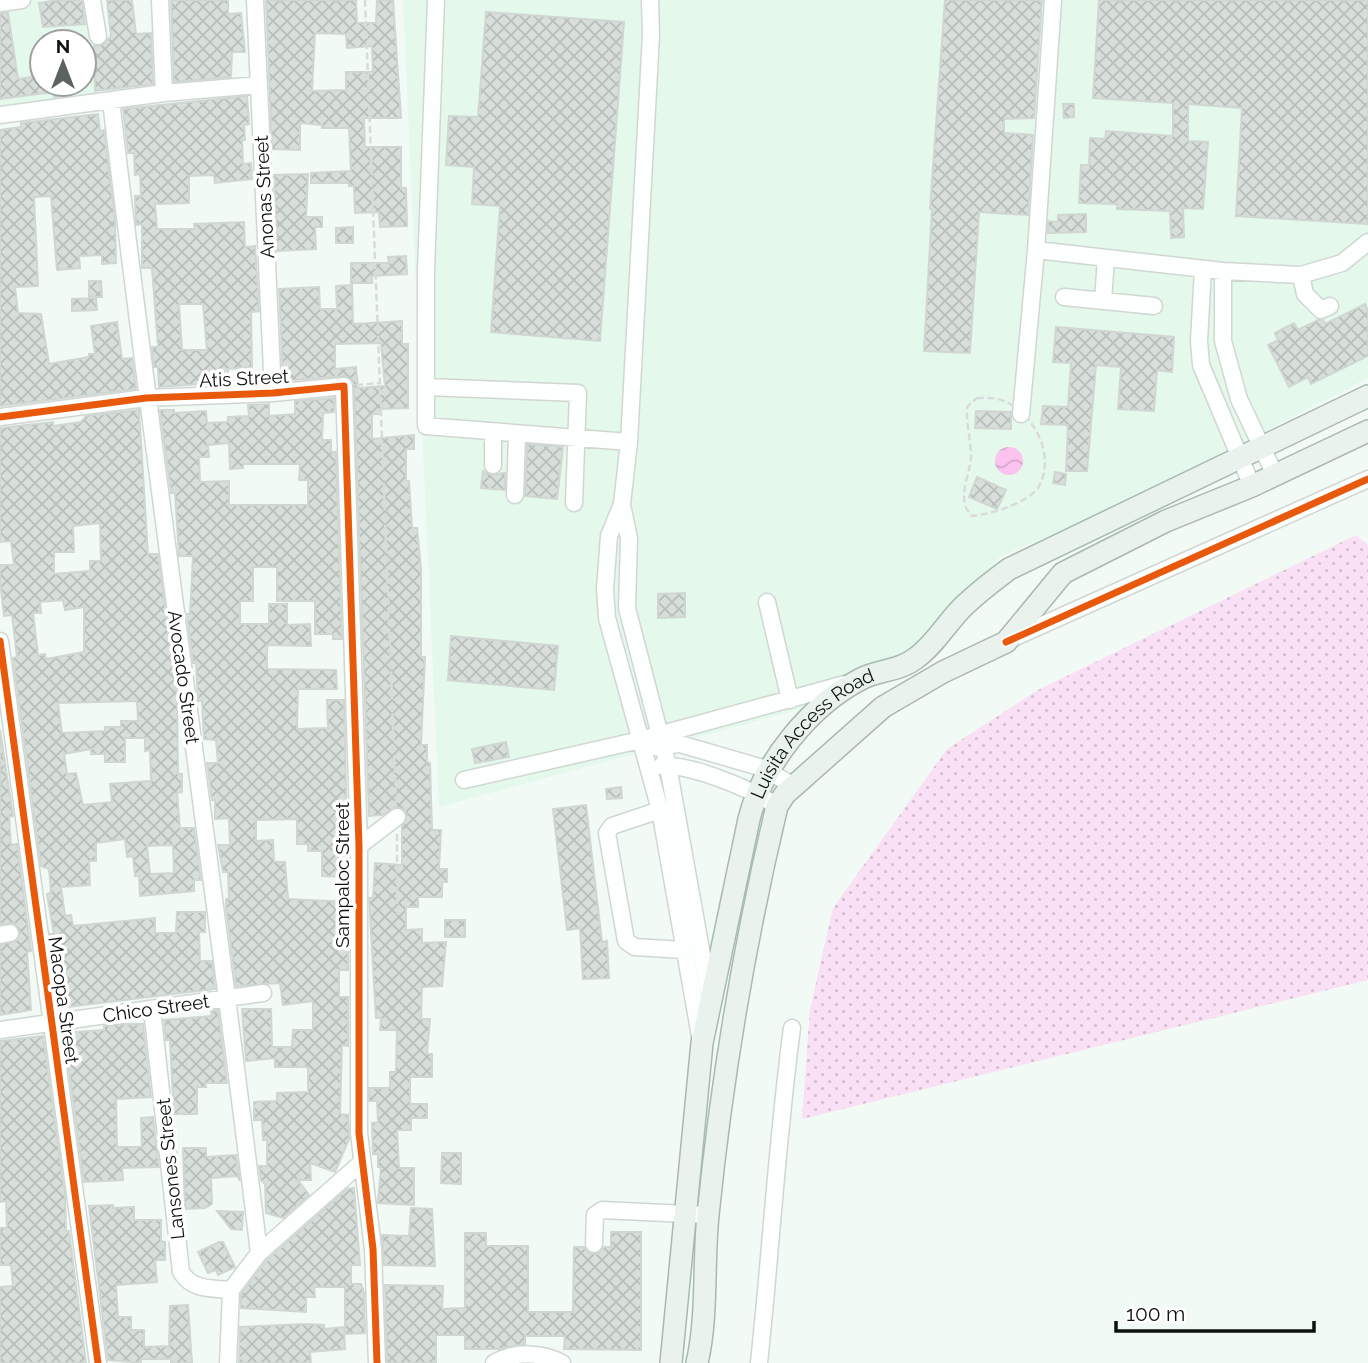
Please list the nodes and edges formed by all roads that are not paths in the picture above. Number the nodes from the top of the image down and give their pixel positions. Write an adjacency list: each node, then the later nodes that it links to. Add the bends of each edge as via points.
1 (22, 0): 8 (street)
2 (92, 0): 9 (street)
3 (160, 0): 11 (street)
4 (255, 0): 10 (street, Anonas Street)
5 (436, 0): 27 (street)
6 (650, 0): 37 (street)
7 (1054, 0): 15 (street)
8 (0, 4)
9 (97, 28)
10 (258, 85): 11 (street); 28 (street, Anonas Street)
11 (164, 93): 12 (street)
12 (111, 101): 13 (street); 30 (street, Avocado Street)
13 (0, 116)
14 (1368, 242): 19 (street, via 1342,263)
15 (1036, 250): 16 (street); 31 (street)
16 (1106, 258): 17 (street); 21 (street)
17 (1203, 269): 18 (street); 24 (street)
18 (1223, 271): 19 (street); 25 (street)
19 (1301, 275): 23 (street, via 1310,302 1321,310)
20 (1064, 298): 21 (street)
21 (1103, 301): 22 (street)
22 (1154, 306)
23 (1329, 306)
24 (1199, 341): 25 (street); 39 (street, via 1201,365)
25 (1223, 341): 38 (street, via 1240,399)
26 (344, 386): 28 (street, Atis Street); 64 (street, Sampaloc Street)
27 (426, 387): 34 (street, via 429,428); 36 (street, via 575,392 579,396)
28 (273, 393): 30 (street, Atis Street)
29 (1368, 396): 38 (main road, Luisita Access Road)
30 (146, 398): 32 (street, Atis Street); 67 (street, Avocado Street)
31 (1021, 414)
32 (0, 417)
33 (1368, 431): 41 (main road, Luisita Access Road)
34 (493, 433): 35 (street); 40 (street)
35 (517, 435): 36 (street); 44 (street)
36 (578, 440): 37 (street); 45 (street)
37 (629, 442): 46 (street)
38 (1263, 448): 39 (main road, Luisita Access Road); 41 (street)
39 (1239, 459): 43 (street); 50 (main road, Luisita Access Road, via 1009,569 960,610 917,658)
40 (493, 465)
41 (1275, 475): 43 (main road, Luisita Access Road)
42 (1368, 479): 49 (street)
43 (1252, 486): 49 (main road, Luisita Access Road, via 1166,521 1063,573)
44 (516, 495)
45 (574, 503)
46 (622, 504): 53 (street, via 629,538 627,608); 54 (street, via 609,536 606,605)
47 (766, 603): 51 (street)
48 (0, 640): 52 (street, Macopa Street)
49 (1006, 642): 59 (main road, Luisita Access Road, via 883,707)
50 (861, 679): 51 (street); 57 (main road, Luisita Access Road, via 811,718)
51 (790, 700): 53 (street)
52 (6, 717): 70 (street, Macopa Street)
53 (660, 739): 54 (street); 55 (street); 57 (street)
54 (641, 745): 56 (street); 58 (street)
55 (668, 766): 56 (street); 60 (street); 68 (street)
56 (648, 768): 62 (street)
57 (769, 770): 59 (street); 60 (main road, Luisita Access Road)
58 (464, 779)
59 (792, 785): 61 (main road, Luisita Access Road)
60 (756, 792): 61 (street); 68 (main road, Luisita Access Road)
61 (777, 806): 76 (main road, Luisita Access Road, via 752,907)
62 (660, 810): 65 (street); 65 (street, via 612,825 607,832 626,941 635,947)
63 (397, 817): 64 (street)
64 (359, 846): 74 (street, Sampaloc Street)
65 (682, 950): 73 (street)
66 (263, 993): 67 (street, Chico Street)
67 (229, 998): 69 (street, Chico Street); 78 (street, Avocado Street)
68 (710, 1000): 73 (main road, Luisita Access Road)
69 (152, 1009): 70 (street, Chico Street); 79 (street, Lansones Street, via 181,1272 195,1287)
70 (51, 1023): 72 (street, Chico Street); 81 (street, Macopa Street)
71 (792, 1028): 88 (street)
72 (0, 1030)
73 (702, 1043): 75 (main road, Luisita Access Road)
74 (361, 1163): 78 (street); 83 (street, Sampaloc Street, via 373,1249)
75 (687, 1212): 76 (street); 77 (street, via 602,1210 595,1214); 86 (main road, Luisita Access Road)
76 (708, 1215): 87 (main road, Luisita Access Road)
77 (594, 1244)
78 (259, 1253): 79 (street)
79 (231, 1290): 82 (street)
80 (518, 1359): 84 (street); 85 (street, via 548,1355)
81 (97, 1363)
82 (228, 1363)
83 (377, 1363)
84 (494, 1363)
85 (562, 1363)
86 (671, 1363)
87 (697, 1363)
88 (759, 1363)

